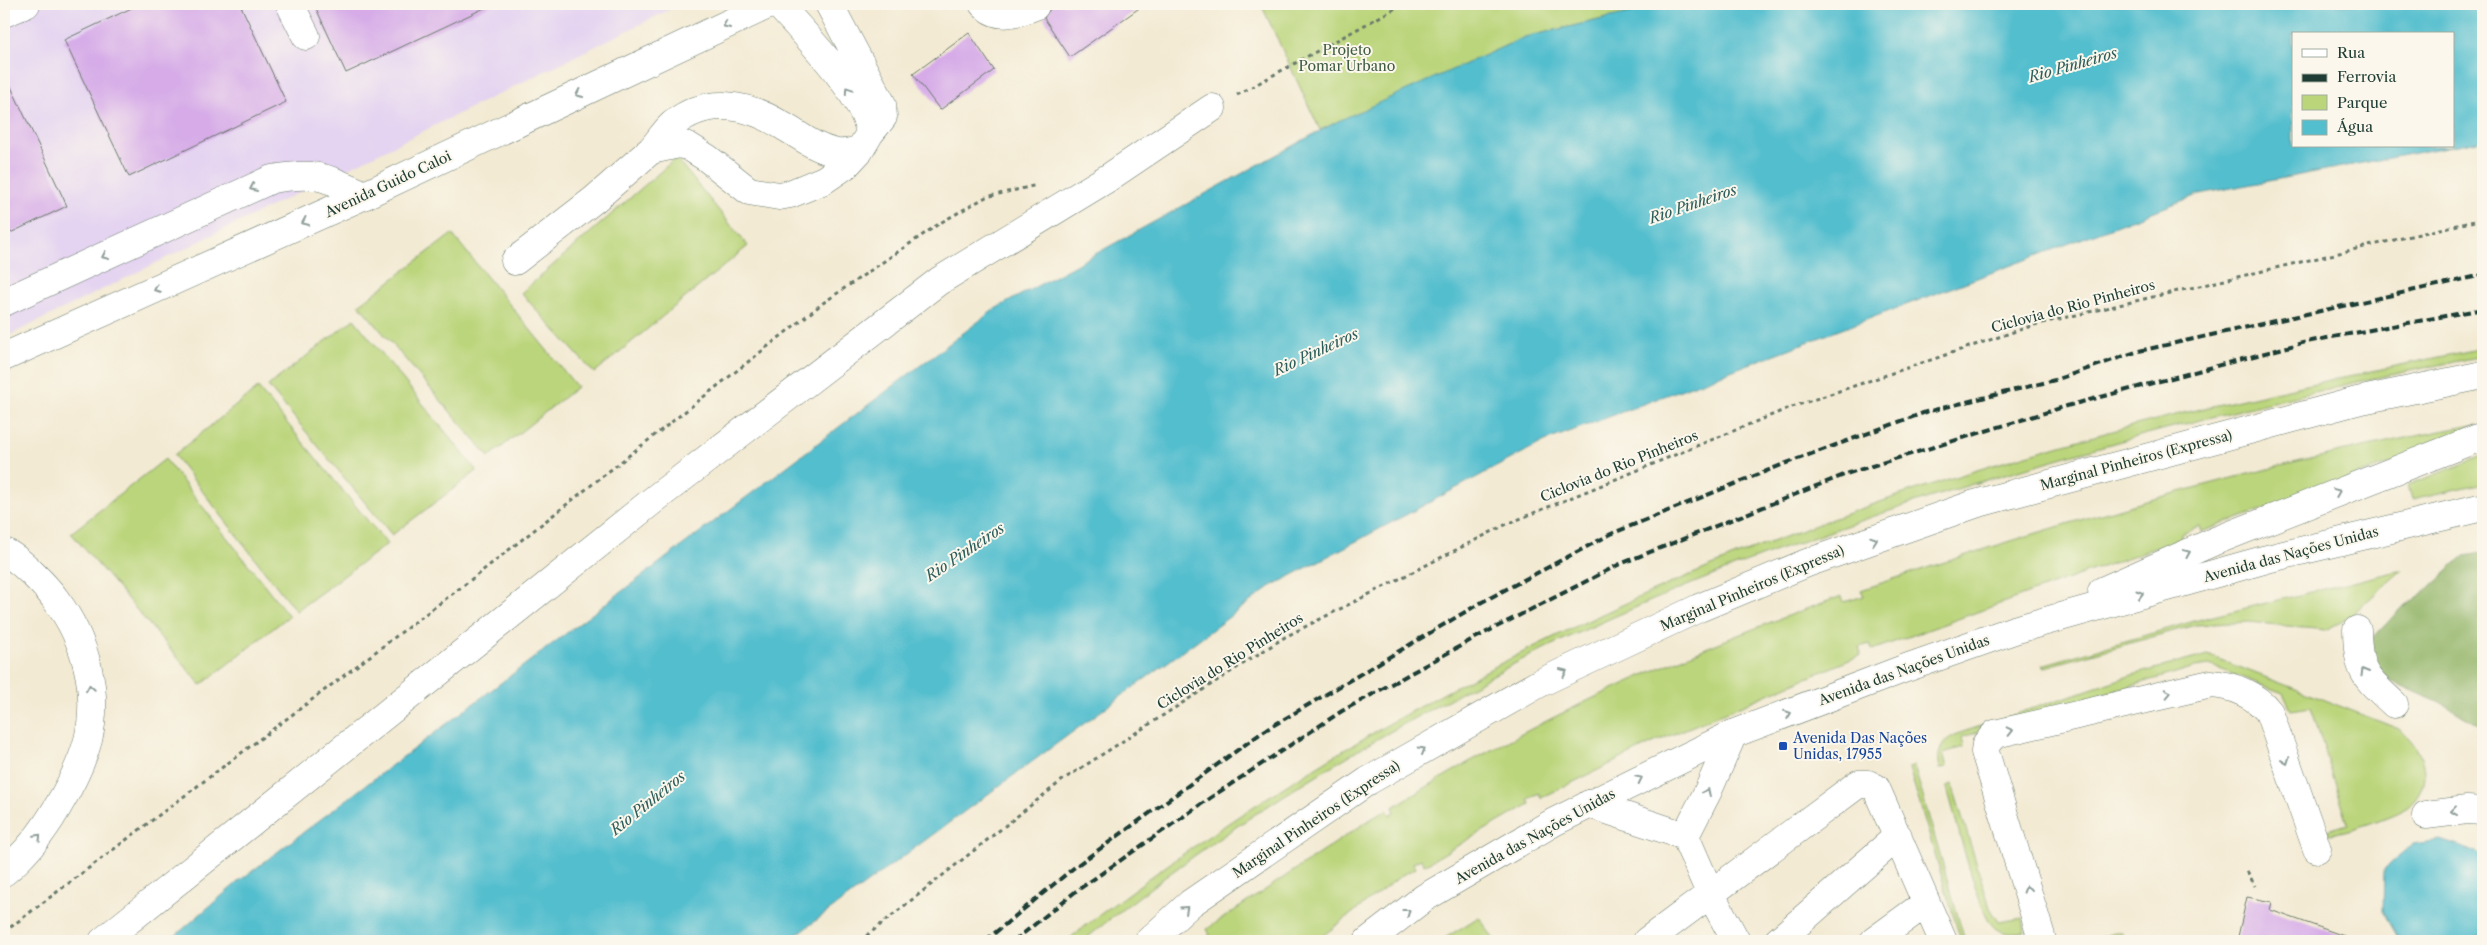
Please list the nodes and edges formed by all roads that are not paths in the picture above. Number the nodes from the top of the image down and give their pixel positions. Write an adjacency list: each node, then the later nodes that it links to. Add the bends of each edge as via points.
1 (26, 4): 8 (main road)
2 (290, 4): 9 (main road)
3 (770, 4): 13 (main road, Avenida Guido Caloi, one-way to 13)
4 (778, 4): 11 (main road, one-way to 4, via 868,119 836,72)
5 (829, 4): 11 (main road, via 882,104 883,117)
6 (983, 4): 7 (main road, via 1002,14)
7 (1035, 6)
8 (4, 14)
9 (306, 36)
10 (1212, 108): 35 (main road, via 1108,178 938,282 656,498)
11 (865, 141): 12 (main road, via 840,153 820,149 769,117 746,108 719,105 695,110 672,125); 12 (main road, via 846,165 824,180 779,196 749,191 688,146 679,144)
12 (651, 150): 14 (main road, via 595,199)
13 (365, 195): 15 (main road, one-way to 15, via 319,175 300,174 272,179); 16 (main road, Avenida Guido Caloi, one-way to 16)
14 (515, 260)
15 (4, 302)
16 (4, 357)
17 (2483, 376): 36 (main road, Marginal Pinheiros (Expressa), one-way to 17, via 1191,903 1368,781 1540,683 1699,608 1807,563 1975,504 2357,401)
18 (2483, 436): 21 (main road, one-way to 18, via 2215,541)
19 (2483, 507): 21 (main road, Avenida das Nações Unidas, one-way to 19, via 2268,559)
20 (4, 552): 31 (main road, one-way to 20, via 44,830 68,790 88,739 92,697 86,656 70,619 48,588)
21 (2014, 630): 24 (main road, Avenida das Nações Unidas, one-way to 21)
22 (2357, 630): 23 (main road, one-way to 22, via 2360,668)
23 (2394, 704)
24 (1733, 734): 25 (main road, Avenida das Nações Unidas, one-way to 24); 28 (main road, one-way to 24)
25 (1589, 804): 28 (main road); 37 (main road, Avenida das Nações Unidas, one-way to 25, via 1424,898)
26 (2483, 811): 27 (main road, one-way to 27)
27 (2426, 815)
28 (1685, 836): 32 (main road)
29 (1898, 836): 32 (main road, via 1876,788 1858,784); 33 (main road); 40 (main road)
30 (2317, 849): 34 (main road, one-way to 30, via 1985,752 1986,744 1995,734 2211,684 2229,686 2256,698 2269,712)
31 (4, 872)
32 (1710, 893): 38 (main road); 39 (main road)
33 (1926, 903): 41 (main road); 42 (main road)
34 (2041, 936)
35 (103, 941)
36 (1148, 941)
37 (1368, 941)
38 (1647, 941)
39 (1736, 941)
40 (1778, 941)
41 (1874, 941)
42 (1943, 941)

